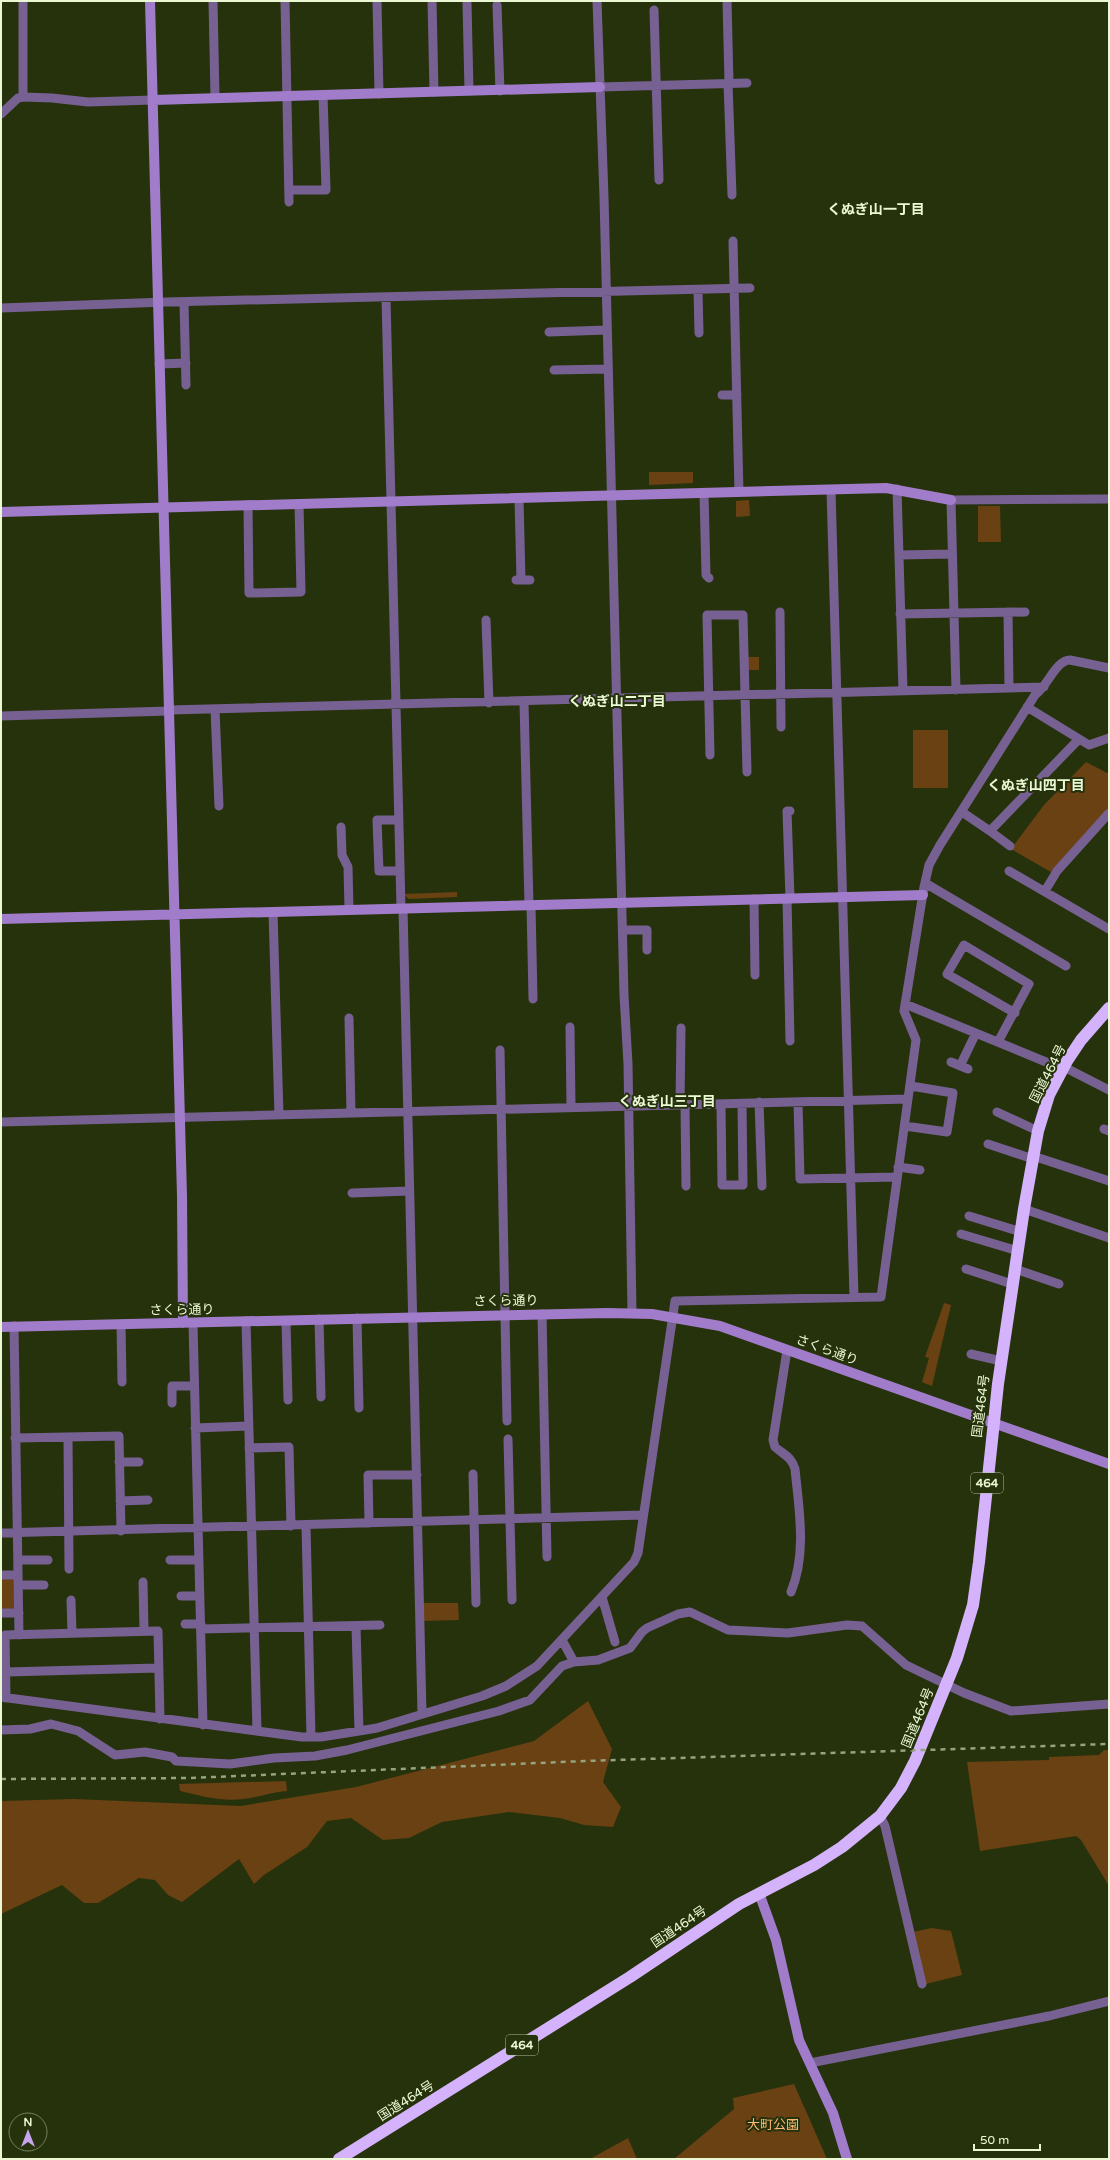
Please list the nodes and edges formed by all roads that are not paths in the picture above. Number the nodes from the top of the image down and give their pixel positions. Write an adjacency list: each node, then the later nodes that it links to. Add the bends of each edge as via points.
1 (23, 1): 23 (street)
2 (150, 1): 24 (street)
3 (213, 1): 22 (street)
4 (285, 1): 21 (street)
5 (377, 1): 19 (street)
6 (432, 1): 18 (street)
7 (596, 1): 14 (street)
8 (727, 1): 12 (street)
9 (467, 3): 16 (street)
10 (497, 5): 17 (street)
11 (654, 10): 15 (street)
12 (728, 83): 13 (street); 15 (street); 28 (street)
13 (746, 83)
14 (600, 86): 15 (street); 17 (street); 34 (street)
15 (657, 86): 26 (street)
16 (469, 91): 17 (street); 18 (street)
17 (500, 91)
18 (434, 92): 19 (street)
19 (380, 94): 20 (street)
20 (323, 95): 21 (street); 27 (street, via 326,190)
21 (287, 96): 22 (street); 27 (street)
22 (215, 97): 24 (street)
23 (23, 98): 24 (street, via 88,102); 25 (street, via 18,98)
24 (153, 100): 37 (street)
25 (1, 114)
26 (660, 180)
27 (289, 190): 29 (street)
28 (732, 195)
29 (289, 202)
30 (733, 241): 32 (street)
31 (750, 288): 32 (street)
32 (734, 289): 33 (street); 48 (street)
33 (698, 290): 34 (street); 41 (street)
34 (606, 293): 35 (street); 39 (street)
35 (386, 298): 36 (street); 57 (street)
36 (184, 302): 37 (street); 42 (street)
37 (157, 303): 38 (street); 43 (street)
38 (1, 308)
39 (607, 330): 40 (street); 44 (street)
40 (549, 332)
41 (699, 333)
42 (186, 363): 43 (street); 46 (street)
43 (159, 364): 60 (street)
44 (608, 369): 45 (street); 53 (street)
45 (554, 370)
46 (186, 385)
47 (722, 395): 48 (street)
48 (737, 395): 51 (street)
49 (898, 489): 50 (street); 56 (street); 63 (street)
50 (831, 490): 51 (street); 77 (street)
51 (739, 492): 52 (street)
52 (704, 493): 53 (street); 64 (street, via 706,575)
53 (612, 496): 54 (street); 81 (street)
54 (519, 498): 57 (street); 65 (street)
55 (1109, 499): 56 (street)
56 (951, 500): 62 (street)
57 (391, 502): 58 (street); 84 (street)
58 (299, 504): 59 (street); 59 (street, via 301,592 257,593 250,593)
59 (248, 505): 60 (street)
60 (163, 508): 61 (street); 87 (street)
61 (1, 512)
62 (952, 554): 63 (street); 69 (street)
63 (899, 555): 70 (street)
64 (709, 578)
65 (522, 580)
66 (780, 612): 79 (street)
67 (1008, 612): 68 (street); 69 (street); 74 (street)
68 (1025, 612)
69 (954, 613): 70 (street); 75 (street)
70 (900, 614): 76 (street)
71 (486, 620): 83 (street)
72 (1109, 668): 73 (street, via 1065,660)
73 (1044, 687): 74 (street); 85 (street, via 1035,695)
74 (1009, 688): 75 (street)
75 (956, 690): 76 (street)
76 (903, 691): 77 (street)
77 (838, 693): 79 (street); 107 (street)
78 (746, 694): 79 (street); 80 (street); 80 (street, via 743,614 707,615); 93 (street)
79 (781, 694): 89 (street)
80 (710, 695): 81 (street); 92 (street)
81 (617, 698): 82 (street); 110 (street)
82 (524, 702): 83 (street); 111 (street)
83 (488, 703): 84 (street)
84 (395, 705): 86 (street); 98 (street)
85 (1028, 707): 91 (street); 96 (street)
86 (215, 709): 87 (street); 94 (street)
87 (169, 711): 88 (street); 115 (street)
88 (1, 716)
89 (781, 727)
90 (1109, 738): 91 (street, via 1089,745)
91 (1079, 739): 100 (street)
92 (710, 755)
93 (746, 772)
94 (219, 806)
95 (790, 811): 108 (street, via 787,811)
96 (962, 812): 100 (street); 104 (street, via 929,865)
97 (1109, 813): 105 (street, via 1056,871)
98 (398, 820): 102 (street); 102 (street, via 377,820 378,864 379,871)
99 (341, 827): 113 (street, via 342,855 348,867)
100 (990, 831): 101 (street)
101 (1010, 846)
102 (400, 871): 112 (street)
103 (1009, 871): 105 (street)
104 (925, 883): 106 (street); 120 (street)
105 (1045, 891): 117 (street)
106 (923, 895): 107 (street); 123 (street)
107 (843, 896): 108 (street); 138 (street)
108 (789, 898): 109 (street); 130 (street)
109 (754, 899): 110 (street); 121 (street)
110 (622, 902): 111 (street); 118 (street)
111 (530, 905): 112 (street); 122 (street)
112 (402, 908): 113 (street); 147 (street)
113 (350, 910): 114 (street)
114 (273, 912): 115 (street); 150 (street)
115 (173, 915): 116 (street); 151 (street)
116 (1, 919)
117 (1109, 929)
118 (623, 930): 119 (street, via 647,930); 144 (street)
119 (647, 950)
120 (1066, 966)
121 (755, 975)
122 (533, 999)
123 (905, 1004): 129 (street); 135 (street, via 904,1011 916,1040)
124 (1109, 1008): 134 (highway, 国道464号 / 464, via 1081,1040)
125 (1014, 1013): 125 (street, via 1029,984 964,945 947,974); 131 (street)
126 (349, 1018): 149 (street)
127 (570, 1027): 145 (street)
128 (681, 1028): 143 (street)
129 (976, 1033): 131 (street); 133 (street, via 964,1068)
130 (790, 1041)
131 (998, 1042): 134 (street)
132 (500, 1050): 146 (street)
133 (951, 1062)
134 (1064, 1068): 136 (street); 154 (highway, 国道464号 / 464, via 1049,1096)
135 (911, 1086): 137 (street); 153 (street, via 953,1093 947,1132)
136 (1109, 1090)
137 (907, 1099): 138 (street); 153 (street)
138 (848, 1101): 140 (street); 159 (street)
139 (759, 1102): 140 (street); 142 (street); 163 (street)
140 (798, 1102): 159 (street, via 800,1179)
141 (721, 1104): 142 (street); 142 (street, via 722,1185 743,1185); 143 (street)
142 (742, 1104)
143 (683, 1105): 144 (street); 162 (street)
144 (628, 1106): 145 (street); 177 (street)
145 (571, 1107): 146 (street)
146 (501, 1110): 147 (street); 179 (street)
147 (407, 1112): 149 (street); 164 (street)
148 (997, 1112): 154 (street)
149 (351, 1113): 150 (street)
150 (278, 1116): 151 (street)
151 (179, 1118): 152 (street); 186 (street)
152 (1, 1122)
153 (905, 1126): 157 (street)
154 (1038, 1131): 156 (highway, 国道464号 / 464)
155 (988, 1144): 156 (street)
156 (1033, 1157): 161 (street); 166 (highway, 国道464号 / 464)
157 (898, 1167): 158 (street); 160 (street)
158 (920, 1170)
159 (850, 1177): 160 (street); 176 (street)
160 (897, 1177): 176 (street, via 881,1297)
161 (1109, 1182)
162 (686, 1186)
163 (762, 1186)
164 (409, 1191): 165 (street); 180 (street)
165 (352, 1193)
166 (1024, 1209): 168 (highway, 国道464号 / 464); 170 (street)
167 (969, 1216): 168 (street)
168 (1021, 1232): 171 (highway, 国道464号 / 464)
169 (961, 1234): 171 (street)
170 (1109, 1238)
171 (1018, 1251): 172 (highway, 国道464号 / 464)
172 (1015, 1269): 174 (highway, 国道464号 / 464); 175 (street)
173 (971, 1282): 174 (street, via 970,1271)
174 (1012, 1284): 192 (highway, 国道464号 / 464)
175 (1059, 1284)
176 (854, 1297): 181 (street, via 675,1301)
177 (632, 1313): 178 (street, さくら通り); 181 (street, さくら通り)
178 (542, 1314): 179 (street, さくら通り); 215 (street)
179 (505, 1315): 180 (street, さくら通り); 199 (street)
180 (413, 1316): 182 (street, さくら通り); 211 (street)
181 (674, 1317): 190 (street, さくら通り, via 720,1326); 214 (street)
182 (356, 1318): 183 (street, さくら通り); 198 (street)
183 (319, 1319): 184 (street, さくら通り); 195 (street)
184 (286, 1321): 185 (street, さくら通り); 196 (street)
185 (246, 1322): 186 (street, さくら通り); 201 (street)
186 (188, 1323): 187 (street, さくら通り); 194 (street)
187 (121, 1324): 188 (street, さくら通り); 193 (street)
188 (14, 1326): 189 (street, さくら通り); 204 (street)
189 (1, 1327)
190 (786, 1350): 200 (street, さくら通り); 239 (street, via 773,1440 775,1447 789,1456 795,1469 801,1543 796,1580)
191 (971, 1354): 192 (street)
192 (1001, 1361): 200 (highway, 国道464号 / 464)
193 (122, 1382)
194 (194, 1386): 197 (street, via 172,1386); 202 (street)
195 (321, 1397)
196 (288, 1400)
197 (172, 1403)
198 (359, 1408)
199 (507, 1421)
200 (993, 1423): 209 (street, さくら通り); 262 (highway, 国道464号 / 464, via 976,1590 964,1639)
201 (248, 1426): 202 (street); 206 (street)
202 (195, 1428): 223 (street)
203 (68, 1437): 204 (street); 207 (street, via 119,1436); 225 (street)
204 (15, 1438): 226 (street)
205 (508, 1439): 216 (street)
206 (249, 1448): 220 (street, via 289,1447); 222 (street)
207 (119, 1462): 208 (street); 213 (street)
208 (139, 1462)
209 (1109, 1464)
210 (473, 1474): 217 (street)
211 (417, 1475): 218 (street); 219 (street, via 368,1476)
212 (148, 1500): 213 (street)
213 (120, 1501): 224 (street)
214 (643, 1515): 215 (street); 242 (street, via 638,1553 634,1562)
215 (546, 1518): 216 (street); 228 (street)
216 (510, 1519): 217 (street); 244 (street)
217 (474, 1520): 218 (street); 245 (street)
218 (418, 1522): 219 (street); 265 (street)
219 (369, 1523): 221 (street)
220 (291, 1526): 221 (street); 222 (street)
221 (306, 1526): 252 (street)
222 (252, 1527): 223 (street); 253 (street)
223 (199, 1529): 224 (street); 232 (street)
224 (121, 1531): 225 (street)
225 (69, 1532): 226 (street); 233 (street)
226 (17, 1533): 227 (street); 229 (street)
227 (1, 1534)
228 (547, 1557)
229 (18, 1560): 230 (street); 235 (street)
230 (48, 1560)
231 (170, 1560): 232 (street)
232 (200, 1560): 241 (street)
233 (69, 1569)
234 (1, 1575): 235 (street)
235 (18, 1575): 237 (street)
236 (143, 1582): 254 (street)
237 (18, 1585): 238 (street); 247 (street)
238 (44, 1585)
239 (791, 1592)
240 (181, 1596): 241 (street)
241 (200, 1596): 250 (street)
242 (602, 1597): 257 (street); 258 (street)
243 (71, 1600): 255 (street)
244 (512, 1600)
245 (476, 1603)
246 (1, 1613): 247 (street)
247 (19, 1613): 256 (street)
248 (185, 1624): 250 (street)
249 (380, 1625): 251 (street)
250 (201, 1626): 253 (street); 267 (street)
251 (356, 1626): 252 (street); 270 (street)
252 (308, 1627): 253 (street); 271 (street)
253 (255, 1628): 269 (street)
254 (144, 1631): 255 (street); 260 (street, via 158,1631)
255 (72, 1633): 256 (street)
256 (19, 1635): 261 (street, via 5,1635)
257 (562, 1640): 259 (street); 265 (street, via 537,1666 506,1686 482,1696)
258 (615, 1642)
259 (574, 1662): 262 (street, via 598,1660 630,1648 648,1628 678,1614 690,1612 728,1630 788,1633 862,1626 906,1665); 268 (street, via 562,1666 530,1700 499,1711 348,1750 315,1756 204,1764 176,1761 172,1757 145,1752 115,1755 78,1731 51,1724 30,1729)
260 (158, 1668): 261 (street); 266 (street)
261 (6, 1672): 263 (street)
262 (946, 1683): 264 (street, via 1011,1711); 272 (highway, 国道464号 / 464, via 915,1761 901,1788)
263 (4, 1698): 266 (street)
264 (1109, 1704)
265 (422, 1713): 270 (street)
266 (160, 1720): 267 (street)
267 (203, 1725): 269 (street)
268 (1, 1730)
269 (257, 1731): 271 (street)
270 (359, 1731): 271 (street)
271 (311, 1737)
272 (880, 1816): 273 (highway, 国道464号 / 464, via 837,1851); 274 (street, via 885,1826)
273 (759, 1893): 276 (street, via 776,1940 799,2040); 277 (highway, 国道464号 / 464)
274 (922, 1984)
275 (1109, 2001): 276 (street, via 1049,2016)
276 (810, 2063): 278 (street, via 833,2113)
277 (339, 2159)
278 (847, 2159)

